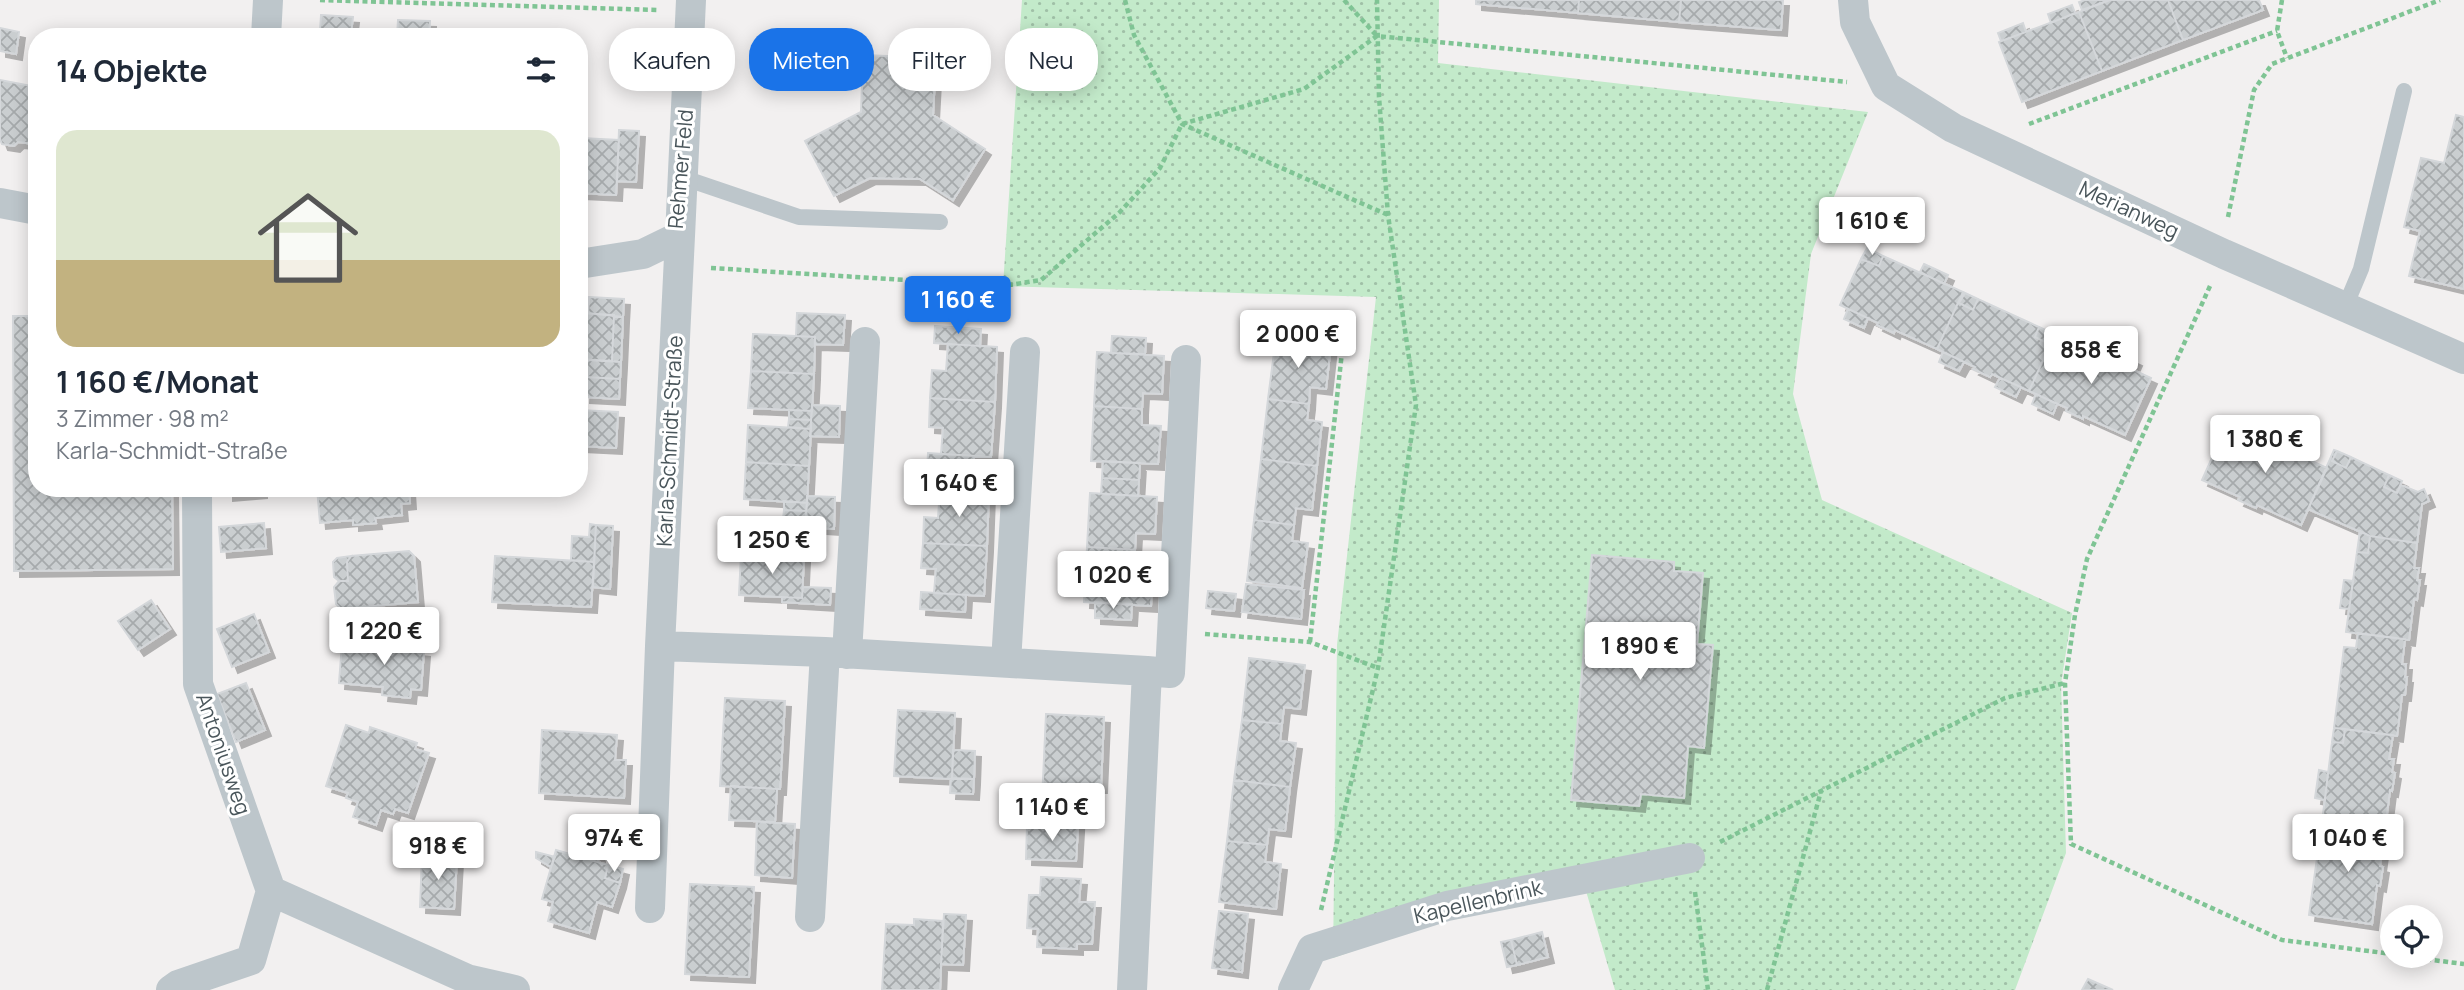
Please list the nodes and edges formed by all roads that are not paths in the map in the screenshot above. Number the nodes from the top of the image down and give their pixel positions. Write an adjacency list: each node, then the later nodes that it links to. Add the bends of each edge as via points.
1 (268, 0): 4 (street)
2 (1853, 0): 12 (street, Merianweg, via 1855,22 1886,86 1953,128)
3 (691, 5): 6 (street, Rehmer Feld)
4 (266, 28)
5 (2404, 91): 12 (lane, via 2361,270)
6 (684, 177): 9 (lane, via 799,217); 10 (street, Rehmer Feld)
7 (0, 203): 8 (street)
8 (28, 208)
9 (940, 222)
10 (680, 236): 11 (street, Rehmer Feld, via 643,254); 18 (street, Karla-Schmidt-Straße)
11 (588, 263)
12 (2346, 307): 15 (street, Merianweg)
13 (865, 342): 19 (street)
14 (1025, 352): 20 (street)
15 (2464, 359)
16 (1186, 360): 21 (street, via 1170,673)
17 (197, 497): 23 (street, Antoniusweg, via 198,684)
18 (660, 646): 19 (street); 24 (street, Karla-Schmidt-Straße)
19 (836, 653): 20 (street); 25 (street)
20 (1006, 662): 21 (street)
21 (1147, 671): 29 (street)
22 (1690, 858): 30 (street, Kapellenbrink, via 1447,906 1312,949)
23 (271, 891): 26 (street); 27 (street, via 251,960)
24 (650, 908)
25 (810, 917)
26 (466, 985): 28 (street)
27 (172, 990)
28 (515, 990)
29 (1132, 990)
30 (1293, 990)

